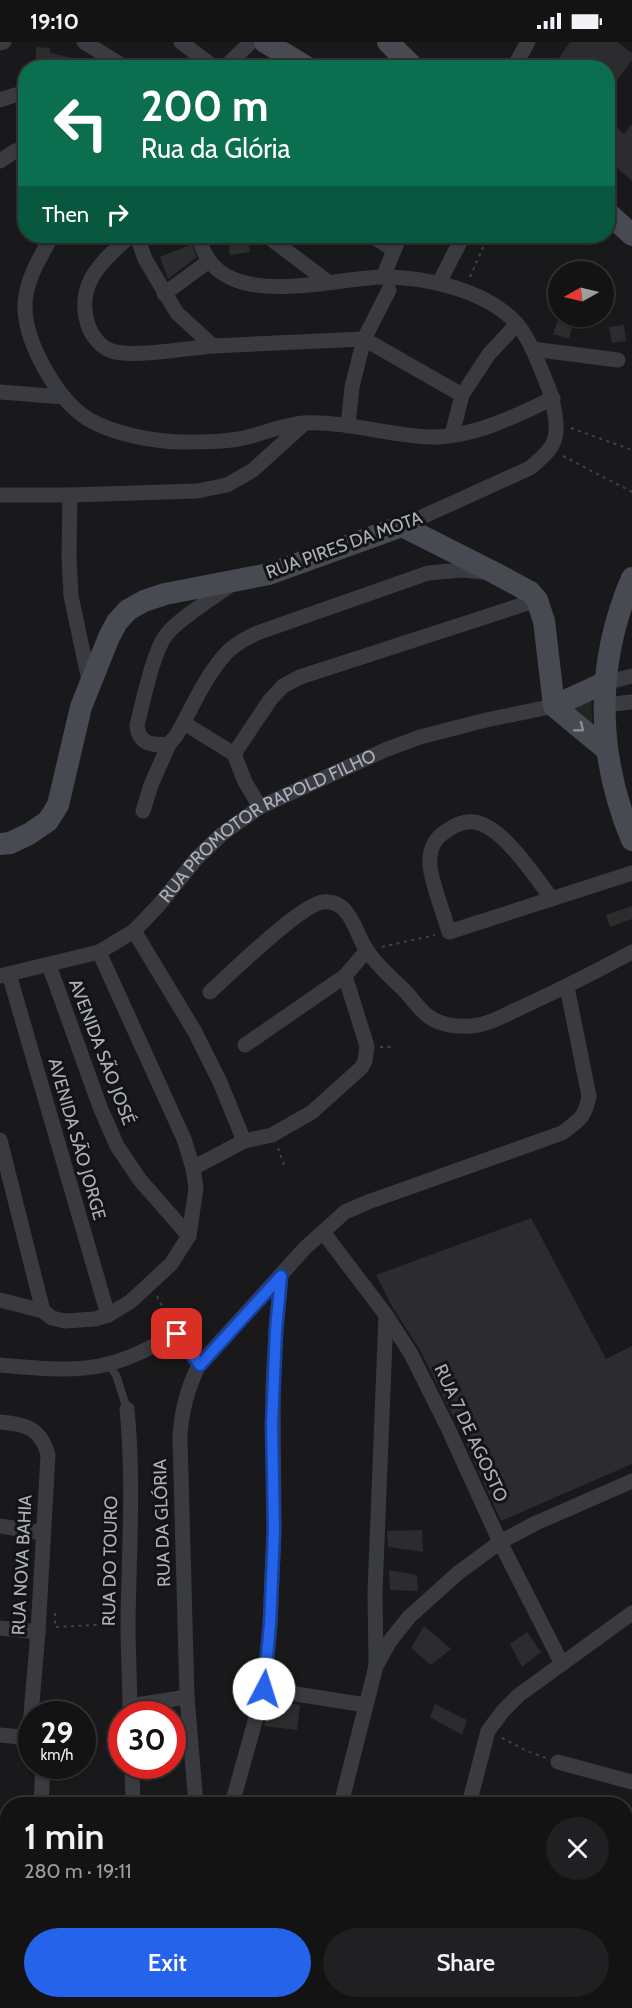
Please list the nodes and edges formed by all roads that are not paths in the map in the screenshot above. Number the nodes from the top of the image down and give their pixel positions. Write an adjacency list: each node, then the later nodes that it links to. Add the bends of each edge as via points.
1 (84, 42): 7 (street)
2 (181, 42): 8 (street)
3 (251, 42): 9 (street)
4 (265, 42): 10 (street)
5 (388, 42): 11 (street)
6 (528, 42): 12 (street)
7 (113, 60)
8 (205, 60)
9 (234, 60)
10 (295, 60)
11 (406, 60)
12 (518, 60)
13 (18, 95): 14 (street)
14 (0, 100)
15 (18, 150): 16 (street)
16 (0, 161)
17 (615, 219): 18 (street)
18 (632, 235)
19 (48, 243): 38 (street, via 30,277 25,308 44,369)
20 (122, 243): 33 (street, via 104,260 88,284 84,311 91,334 111,351 140,353)
21 (139, 243): 30 (street)
22 (202, 243): 26 (street)
23 (276, 243): 27 (street)
24 (397, 243): 29 (street)
25 (459, 243): 28 (street)
26 (209, 261): 27 (street, via 224,275 241,283 283,286); 30 (street)
27 (328, 282): 29 (street)
28 (438, 283): 29 (street); 31 (street, via 494,305)
29 (386, 284): 32 (street)
30 (164, 294): 33 (street, via 177,313)
31 (517, 324): 34 (street); 37 (street, via 489,354)
32 (364, 339): 33 (street); 37 (street); 41 (street, via 352,387)
33 (213, 346)
34 (532, 350): 35 (street); 39 (street)
35 (618, 360)
36 (0, 392): 38 (street)
37 (462, 394): 42 (street)
38 (64, 397): 40 (street, via 88,418 131,436 183,442 246,437)
39 (552, 398): 42 (street, via 480,429); 45 (street, RUA PIRES DA MOTA, via 558,430 554,445 530,468)
40 (305, 423): 41 (street); 44 (street, via 253,470 227,485 197,491)
41 (348, 426): 42 (street, via 431,437)
42 (452, 435)
43 (0, 495): 44 (street)
44 (70, 495): 51 (street, via 71,596)
45 (402, 525): 46 (street); 48 (street, RUA PIRES DA MOTA, via 269,574)
46 (495, 573): 49 (street); 55 (street, via 428,573 238,642 223,657)
47 (632, 578): 52 (street, via 611,642)
48 (236, 581): 51 (street, RUA PIRES DA MOTA, via 165,594 128,610 108,637); 56 (street, via 176,625 158,650 137,725 139,737 145,742)
49 (537, 600): 54 (street, via 544,621); 58 (street, via 300,677 283,686 270,700)
50 (632, 676): 52 (street)
51 (90, 685): 63 (street, RUA PIRES DA MOTA, via 81,707 58,805 48,821 30,834)
52 (604, 694): 53 (street); 54 (street, RUA PROMOTOR RAPOLD FILHO); 57 (street)
53 (632, 702)
54 (555, 705): 57 (street, one-way to 57); 59 (street, RUA PROMOTOR RAPOLD FILHO, via 420,737)
55 (184, 723): 56 (street); 58 (street)
56 (169, 744): 61 (street)
57 (607, 750): 60 (street)
58 (234, 754): 59 (street)
59 (260, 807): 66 (street, RUA PROMOTOR RAPOLD FILHO, via 197,858)
60 (626, 808): 62 (street)
61 (143, 812)
62 (632, 840)
63 (0, 844)
64 (632, 873): 65 (street)
65 (552, 899): 65 (street, via 449,932 430,866 431,847 440,834 457,824 474,822 490,828 531,869)
66 (134, 931): 68 (street, RUA PROMOTOR RAPOLD FILHO); 77 (street, via 195,1032)
67 (367, 950): 72 (street); 73 (street, via 428,1016 444,1024 474,1026 492,1021); 74 (street, via 342,908 322,902 291,920)
68 (99, 952): 70 (street, RUA PROMOTOR RAPOLD FILHO); 78 (street, via 184,1139)
69 (632, 952): 73 (street)
70 (49, 965): 71 (street, RUA PROMOTOR RAPOLD FILHO); 80 (street, AVENIDA SÃO JOSÉ, via 117,1146 140,1180)
71 (5, 975): 84 (street, AVENIDA SÃO JORGE)
72 (345, 976): 75 (street); 77 (street, via 367,1046 365,1061 312,1112 272,1136)
73 (567, 987): 79 (street, RUA DA GLÓRIA, via 590,1096 586,1111 577,1122 562,1133 368,1202 345,1212)
74 (210, 992)
75 (245, 1045)
76 (0, 1140): 83 (street)
77 (244, 1141): 78 (street)
78 (193, 1168): 80 (street, via 196,1188)
79 (323, 1232): 81 (street, RUA DA GLÓRIA); 85 (street, RUA 7 DE AGOSTO)
80 (189, 1236): 84 (street, via 171,1264 130,1302)
81 (281, 1276): 88 (street, RUA DA GLÓRIA); 100 (street, via 272,1424 274,1530)
82 (0, 1300): 83 (street)
83 (43, 1311): 84 (street, via 65,1321)
84 (108, 1315)
85 (386, 1315): 94 (street, RUA 7 DE AGOSTO, via 432,1395); 99 (street, via 375,1592)
86 (108, 1364): 87 (street, via 79,1369); 88 (street, via 177,1334); 89 (lane, via 116,1375)
87 (0, 1365)
88 (200, 1365): 101 (street, RUA DA GLÓRIA, via 189,1384 180,1438)
89 (127, 1409): 103 (street, RUA DO TOURO)
90 (0, 1422): 93 (street, RUA NOVA BAHIA, via 27,1426 45,1442 48,1455)
91 (632, 1481): 94 (street)
92 (0, 1526): 93 (street)
93 (43, 1533): 97 (street, RUA NOVA BAHIA)
94 (500, 1542): 98 (street, RUA 7 DE AGOSTO); 99 (street, via 409,1617)
95 (632, 1612): 98 (street)
96 (0, 1628): 97 (street)
97 (38, 1632): 102 (street, RUA NOVA BAHIA)
98 (562, 1664): 117 (street, via 519,1695 488,1731)
99 (376, 1666): 105 (street)
100 (264, 1689): 105 (street); 115 (street)
101 (187, 1697): 104 (street); 114 (street, RUA DA GLÓRIA)
102 (33, 1701)
103 (130, 1701)
104 (169, 1701)
105 (366, 1705): 116 (street)
106 (0, 1735): 107 (street)
107 (18, 1738)
108 (558, 1762): 111 (street)
109 (42, 1779): 112 (street)
110 (132, 1779): 113 (street)
111 (632, 1782)
112 (41, 1797)
113 (133, 1797)
114 (195, 1797)
115 (234, 1797)
116 (344, 1797)
117 (471, 1797)

